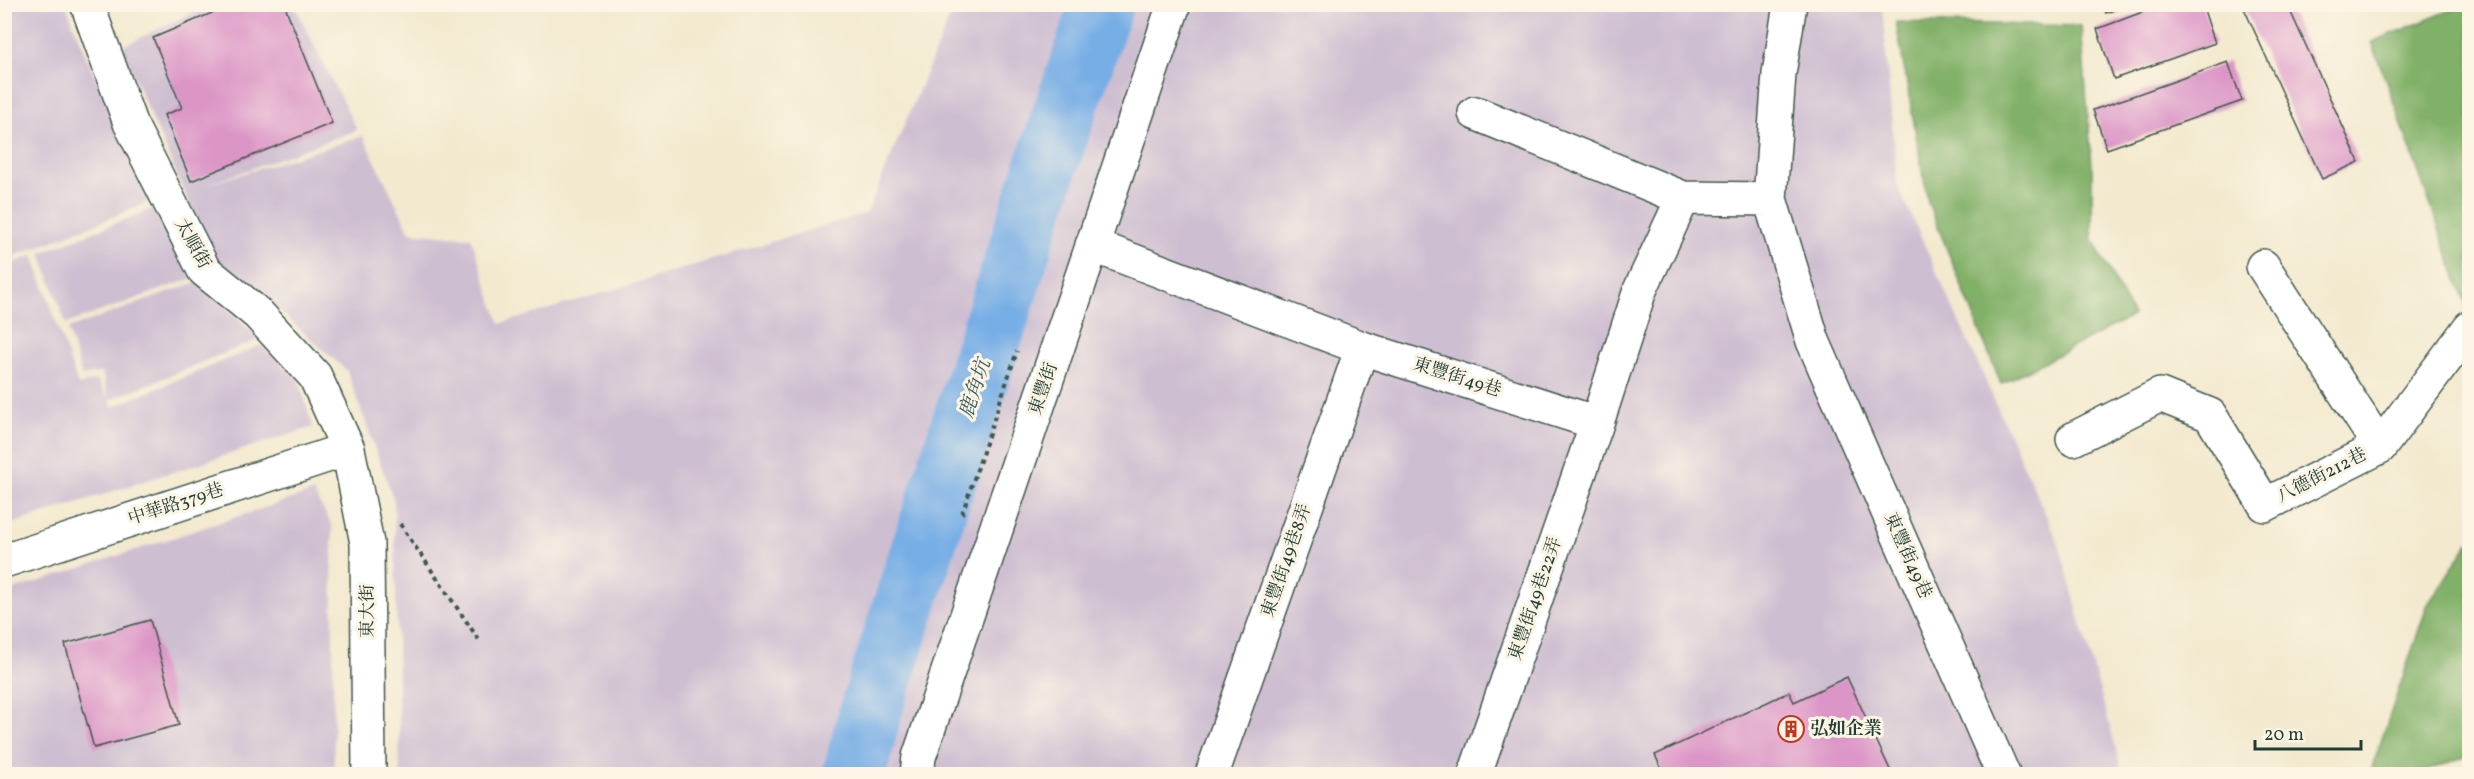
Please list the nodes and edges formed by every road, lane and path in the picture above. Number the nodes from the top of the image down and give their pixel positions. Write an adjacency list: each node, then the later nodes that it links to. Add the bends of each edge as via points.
1 (87, 4): 14 (street, 太順街, via 130,123 204,270 258,314 315,376)
2 (1174, 4): 7 (street, 東豐街)
3 (1790, 4): 6 (street, 東豐街49巷, via 1779,74)
4 (1475, 112): 5 (street)
5 (1683, 198): 6 (street); 11 (street, via 1640,290)
6 (1770, 199): 22 (street, 東豐街49巷, via 1813,341)
7 (1092, 245): 10 (street, 東豐街49巷); 19 (street, 東豐街, via 923,745)
8 (2263, 266): 13 (street)
9 (2469, 327): 13 (street, 八德街212巷)
10 (1362, 348): 11 (street, 東豐街49巷); 20 (street, 東豐街49巷8弄)
11 (1597, 423): 21 (street, 東豐街49巷22弄)
12 (2073, 439): 13 (street, 八德街212巷, via 2160,395 2210,415 2265,505)
13 (2380, 447)
14 (348, 449): 16 (street, 中華路379巷); 18 (street, 東大街, via 367,543)
15 (394, 516): 17 (path)
16 (4, 561)
17 (479, 640)
18 (369, 774)
19 (917, 774)
20 (1212, 774)
21 (1475, 774)
22 (2003, 774)

